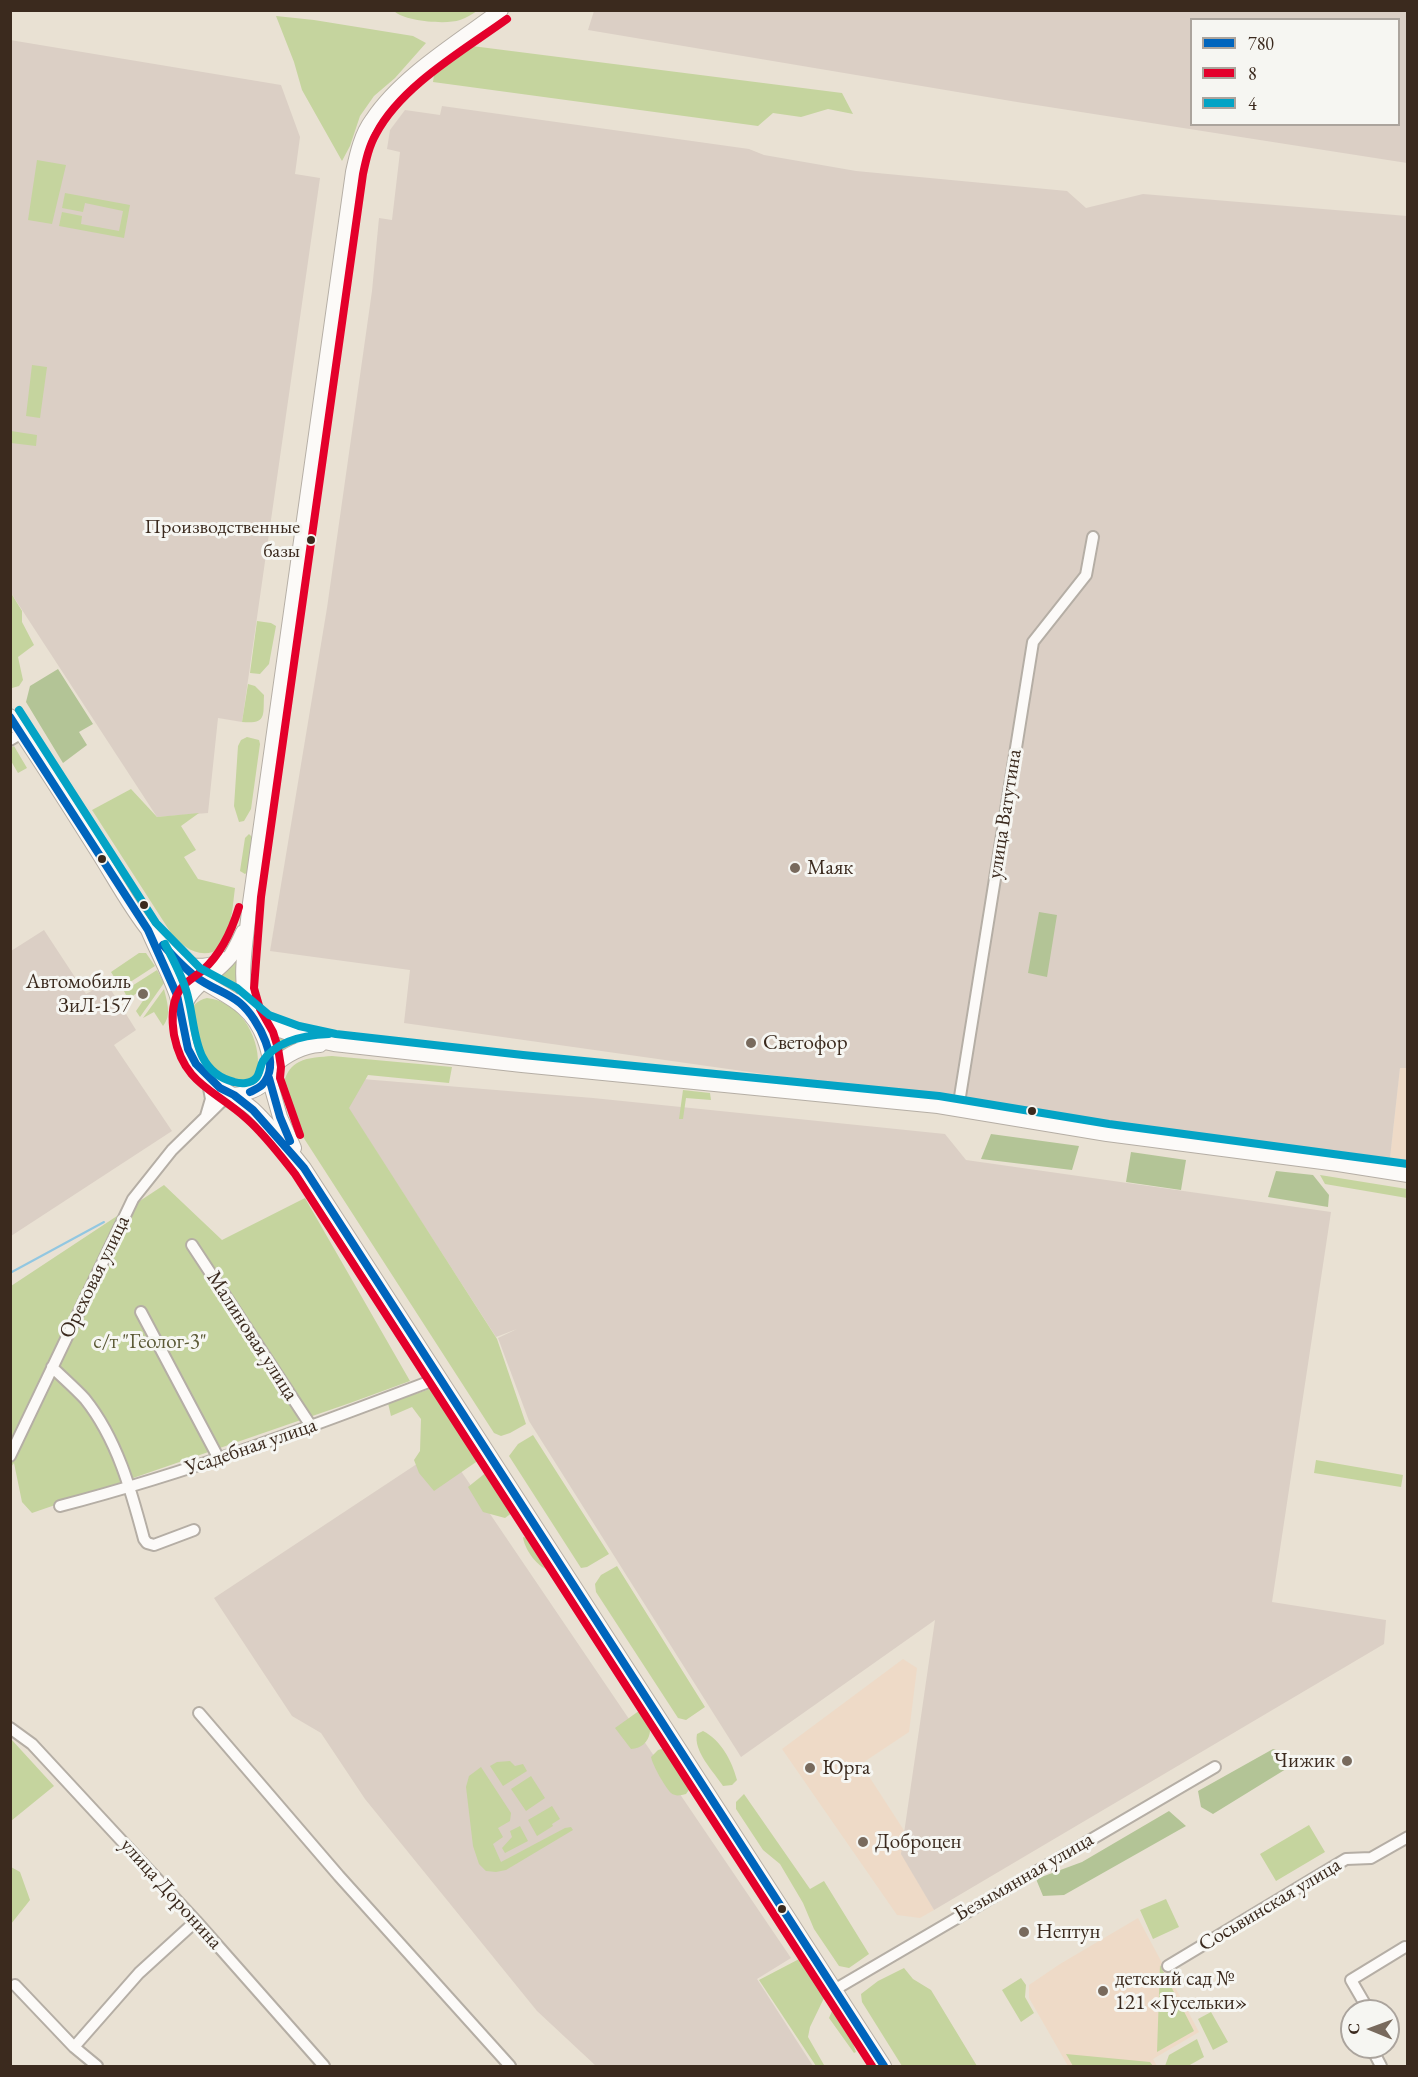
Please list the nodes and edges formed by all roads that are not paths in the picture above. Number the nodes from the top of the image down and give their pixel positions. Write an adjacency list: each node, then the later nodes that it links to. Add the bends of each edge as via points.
1 (501, 10): 5 (main road, via 387,100 370,121 360,145 347,205)
2 (1093, 537): 16 (street, улица Ватутина, via 1086,575 1033,642)
3 (10, 716): 4 (main road)
4 (16, 736): 6 (main road)
5 (249, 910): 7 (main road); 10 (main road, via 243,976)
6 (148, 930): 8 (main road); 11 (main road, via 177,995)
7 (230, 956): 8 (main road, via 203,967); 9 (main road)
8 (178, 961): 9 (main road)
9 (204, 983): 10 (main road, via 231,997); 11 (main road, via 188,997)
10 (251, 1015): 12 (main road, via 296,1036); 13 (main road, via 263,1036)
11 (182, 1018): 14 (main road, via 188,1049)
12 (334, 1044): 13 (main road, via 297,1050); 16 (main road)
13 (270, 1073): 15 (main road, via 263,1086); 18 (main road, via 280,1117)
14 (207, 1077): 15 (main road); 17 (street, via 211,1099)
15 (234, 1095): 17 (street, Ореховая улица); 18 (main road, via 268,1125)
16 (957, 1109): 19 (main road)
17 (206, 1116): 22 (street, Ореховая улица, via 172,1150 133,1199)
18 (304, 1168): 23 (main road)
19 (1407, 1175)
20 (192, 1245): 24 (street, Малиновая улица)
21 (141, 1312): 26 (street)
22 (52, 1367): 25 (street, Ореховая улица); 27 (street, via 84,1399 105,1429)
23 (440, 1378): 24 (street, Усадебная улица); 38 (main road)
24 (311, 1426): 26 (street, Усадебная улица)
25 (10, 1456)
26 (219, 1459): 27 (street, Усадебная улица)
27 (131, 1488): 28 (street, Усадебная улица); 29 (street, via 147,1543 154,1545)
28 (60, 1506)
29 (194, 1530)
30 (199, 1713): 43 (street)
31 (10, 1728): 34 (street, улица Доронина, via 32,1744)
32 (1215, 1767): 38 (street, Безымянная улица)
33 (1407, 1837): 36 (street, Сосьвинская улица, via 1371,1858 1346,1859)
34 (196, 1921): 40 (street, via 139,1972); 42 (street, улица Доронина)
35 (1405, 1947): 39 (street, via 1351,1980)
36 (1167, 1966)
37 (15, 1985): 40 (street)
38 (834, 1990): 44 (main road)
39 (1362, 1999)
40 (74, 2047): 41 (street)
41 (97, 2067)
42 (324, 2067)
43 (510, 2067)
44 (884, 2067)

